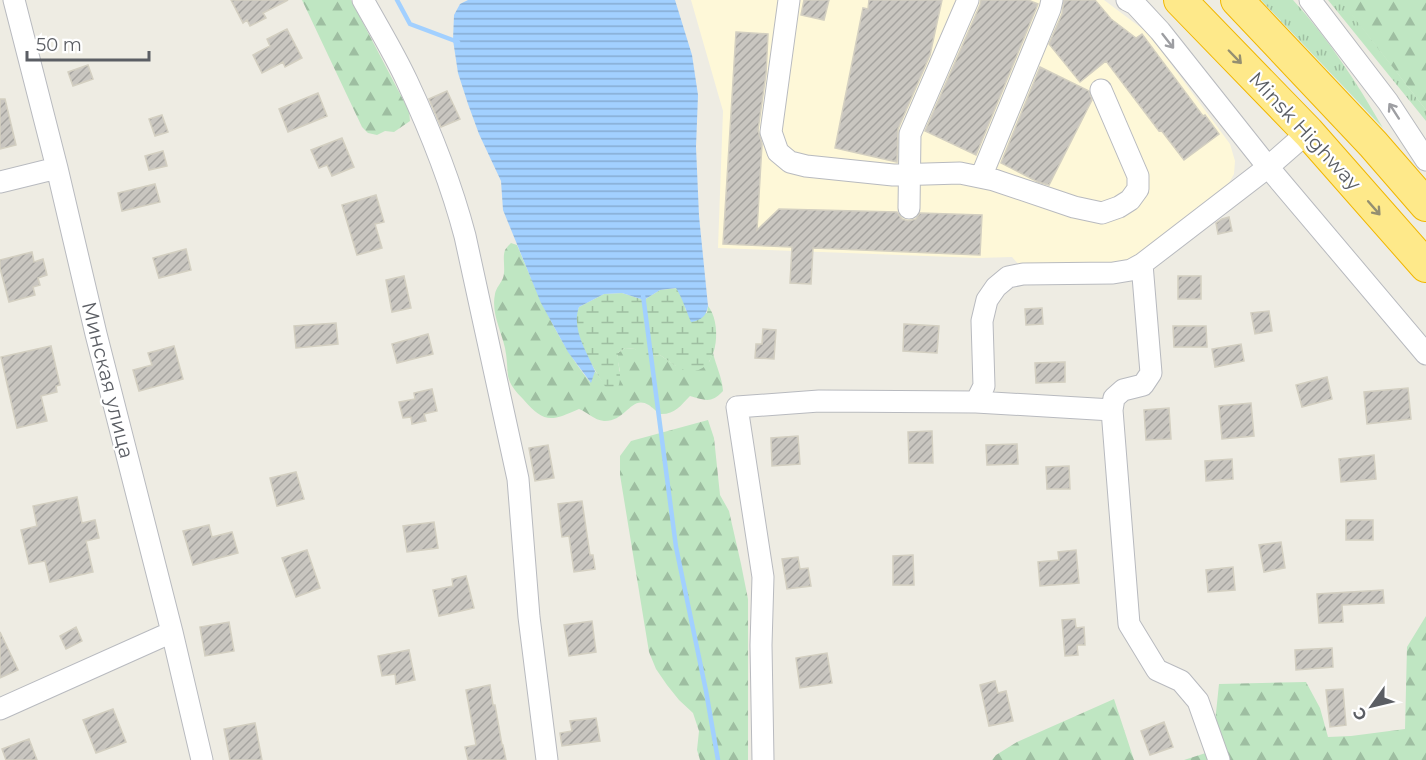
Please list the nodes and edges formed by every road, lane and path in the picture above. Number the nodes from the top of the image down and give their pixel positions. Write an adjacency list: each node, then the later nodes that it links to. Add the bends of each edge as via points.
1 (14, 0): 14 (street, Минская улица)
2 (363, 0): 28 (street, via 435,146 465,236 518,479)
3 (789, 0): 15 (street, via 771,132 778,152 790,162 806,166)
4 (969, 0): 15 (street, via 910,134)
5 (1052, 0): 16 (street)
6 (1127, 0): 13 (street, one-way to 13, via 1160,31)
7 (1180, 0): 11 (highway, Minsk Highway, one-way to 11)
8 (1237, 0): 18 (highway, Minsk Highway)
9 (1310, 0): 12 (street, one-way to 9, via 1388,102)
10 (1101, 90): 16 (street, via 1138,176 1138,189 1130,200 1102,213)
11 (1308, 132): 13 (street); 21 (highway, Minsk Highway, one-way to 21)
12 (1426, 160)
13 (1268, 167): 20 (street); 22 (street)
14 (57, 168): 17 (street); 25 (street, Минская улица)
15 (910, 174): 16 (street, via 960,173); 19 (street)
16 (981, 177)
17 (0, 182)
18 (1426, 205)
19 (909, 208)
20 (1142, 264): 23 (street, via 1113,273 1008,277 987,300 982,321 984,386); 24 (street, via 1151,374 1143,386 1124,390 1114,398)
21 (1426, 266)
22 (1426, 354)
23 (976, 402): 24 (street); 29 (street, via 819,401 737,407 763,577)
24 (1112, 410): 30 (street, via 1129,624 1157,670 1181,681 1198,701)
25 (172, 632): 26 (street); 27 (street, Минская улица)
26 (0, 709)
27 (202, 760)
28 (547, 760)
29 (764, 760)
30 (1219, 760)

